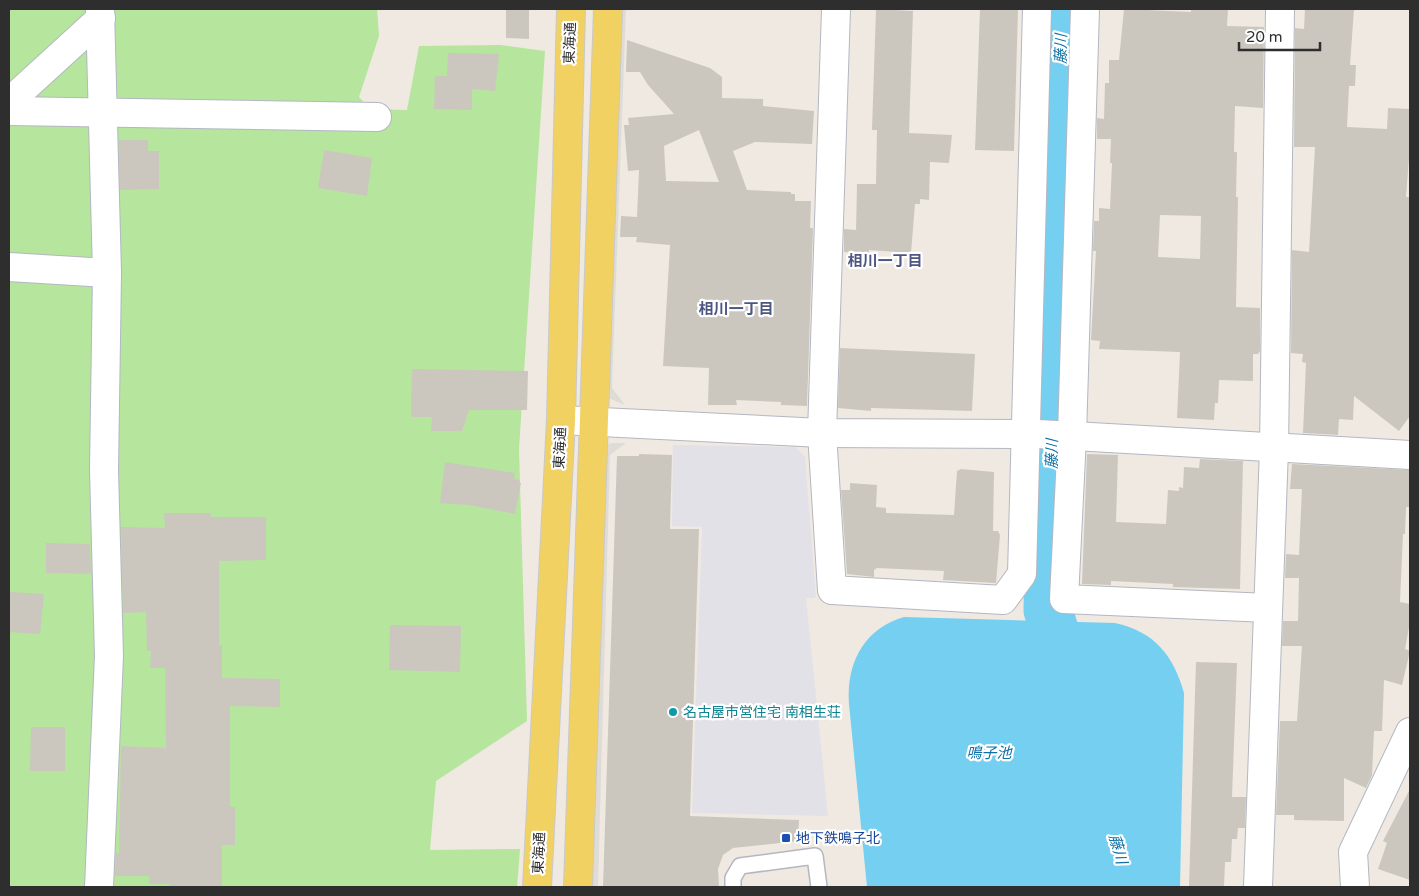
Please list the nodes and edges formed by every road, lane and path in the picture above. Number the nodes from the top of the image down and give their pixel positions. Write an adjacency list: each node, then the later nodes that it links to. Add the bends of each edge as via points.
1 (571, 9): 14 (main road, 東海通)
2 (608, 9): 15 (main road)
3 (836, 9): 16 (street)
4 (1037, 9): 17 (street)
5 (1085, 9): 17 (street)
6 (1280, 9): 18 (street)
7 (100, 13): 8 (street); 10 (street)
8 (9, 102)
9 (9, 112): 10 (street)
10 (103, 113): 11 (street); 13 (street)
11 (377, 117)
12 (9, 267): 13 (street)
13 (107, 273): 22 (street, via 104,470 108,656)
14 (561, 420): 15 (street); 23 (main road, 東海通)
15 (594, 422): 16 (street); 24 (main road)
16 (822, 433): 17 (street); 17 (street, via 832,590 1003,600 1022,574)
17 (1049, 435): 18 (street); 20 (street, via 1064,598)
18 (1274, 448): 19 (street); 20 (street)
19 (1410, 455)
20 (1268, 608): 27 (street)
21 (1410, 732): 28 (street, via 1354,852)
22 (99, 887)
23 (538, 887)
24 (578, 887)
25 (733, 887): 26 (lane, via 733,878 740,866 815,856)
26 (819, 887)
27 (1258, 887)
28 (1354, 887)

